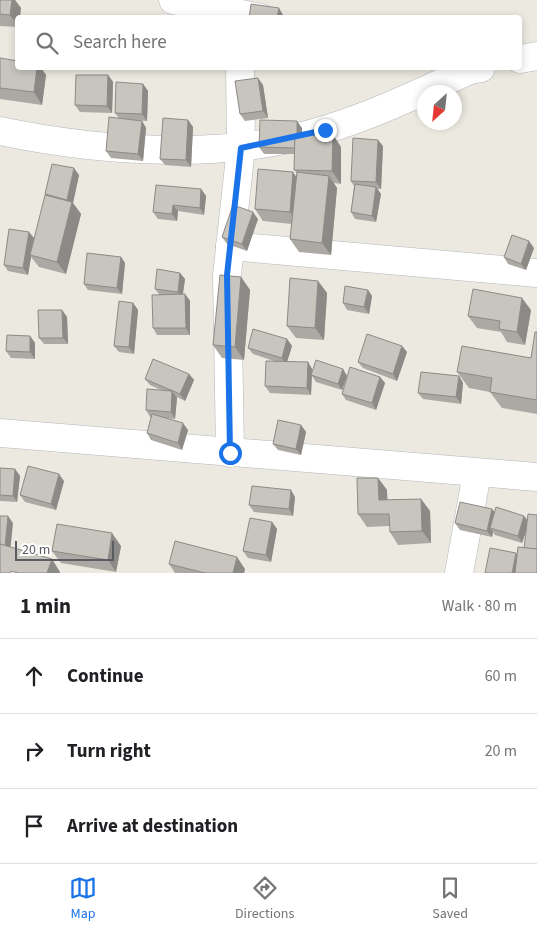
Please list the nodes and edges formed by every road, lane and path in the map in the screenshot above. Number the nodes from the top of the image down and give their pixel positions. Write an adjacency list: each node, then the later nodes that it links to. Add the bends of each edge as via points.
1 (173, 0): 2 (street)
2 (246, 12)
3 (537, 56): 4 (street)
4 (522, 60)
5 (240, 70): 8 (street)
6 (468, 70): 8 (street, via 395,104 325,130)
7 (0, 131): 8 (street, via 38,139 157,150)
8 (241, 148): 9 (street)
9 (230, 246): 10 (street); 12 (street, via 227,275)
10 (537, 272)
11 (0, 433): 12 (street)
12 (230, 453): 13 (street)
13 (477, 473): 14 (street); 15 (street)
14 (537, 477)
15 (459, 573)

